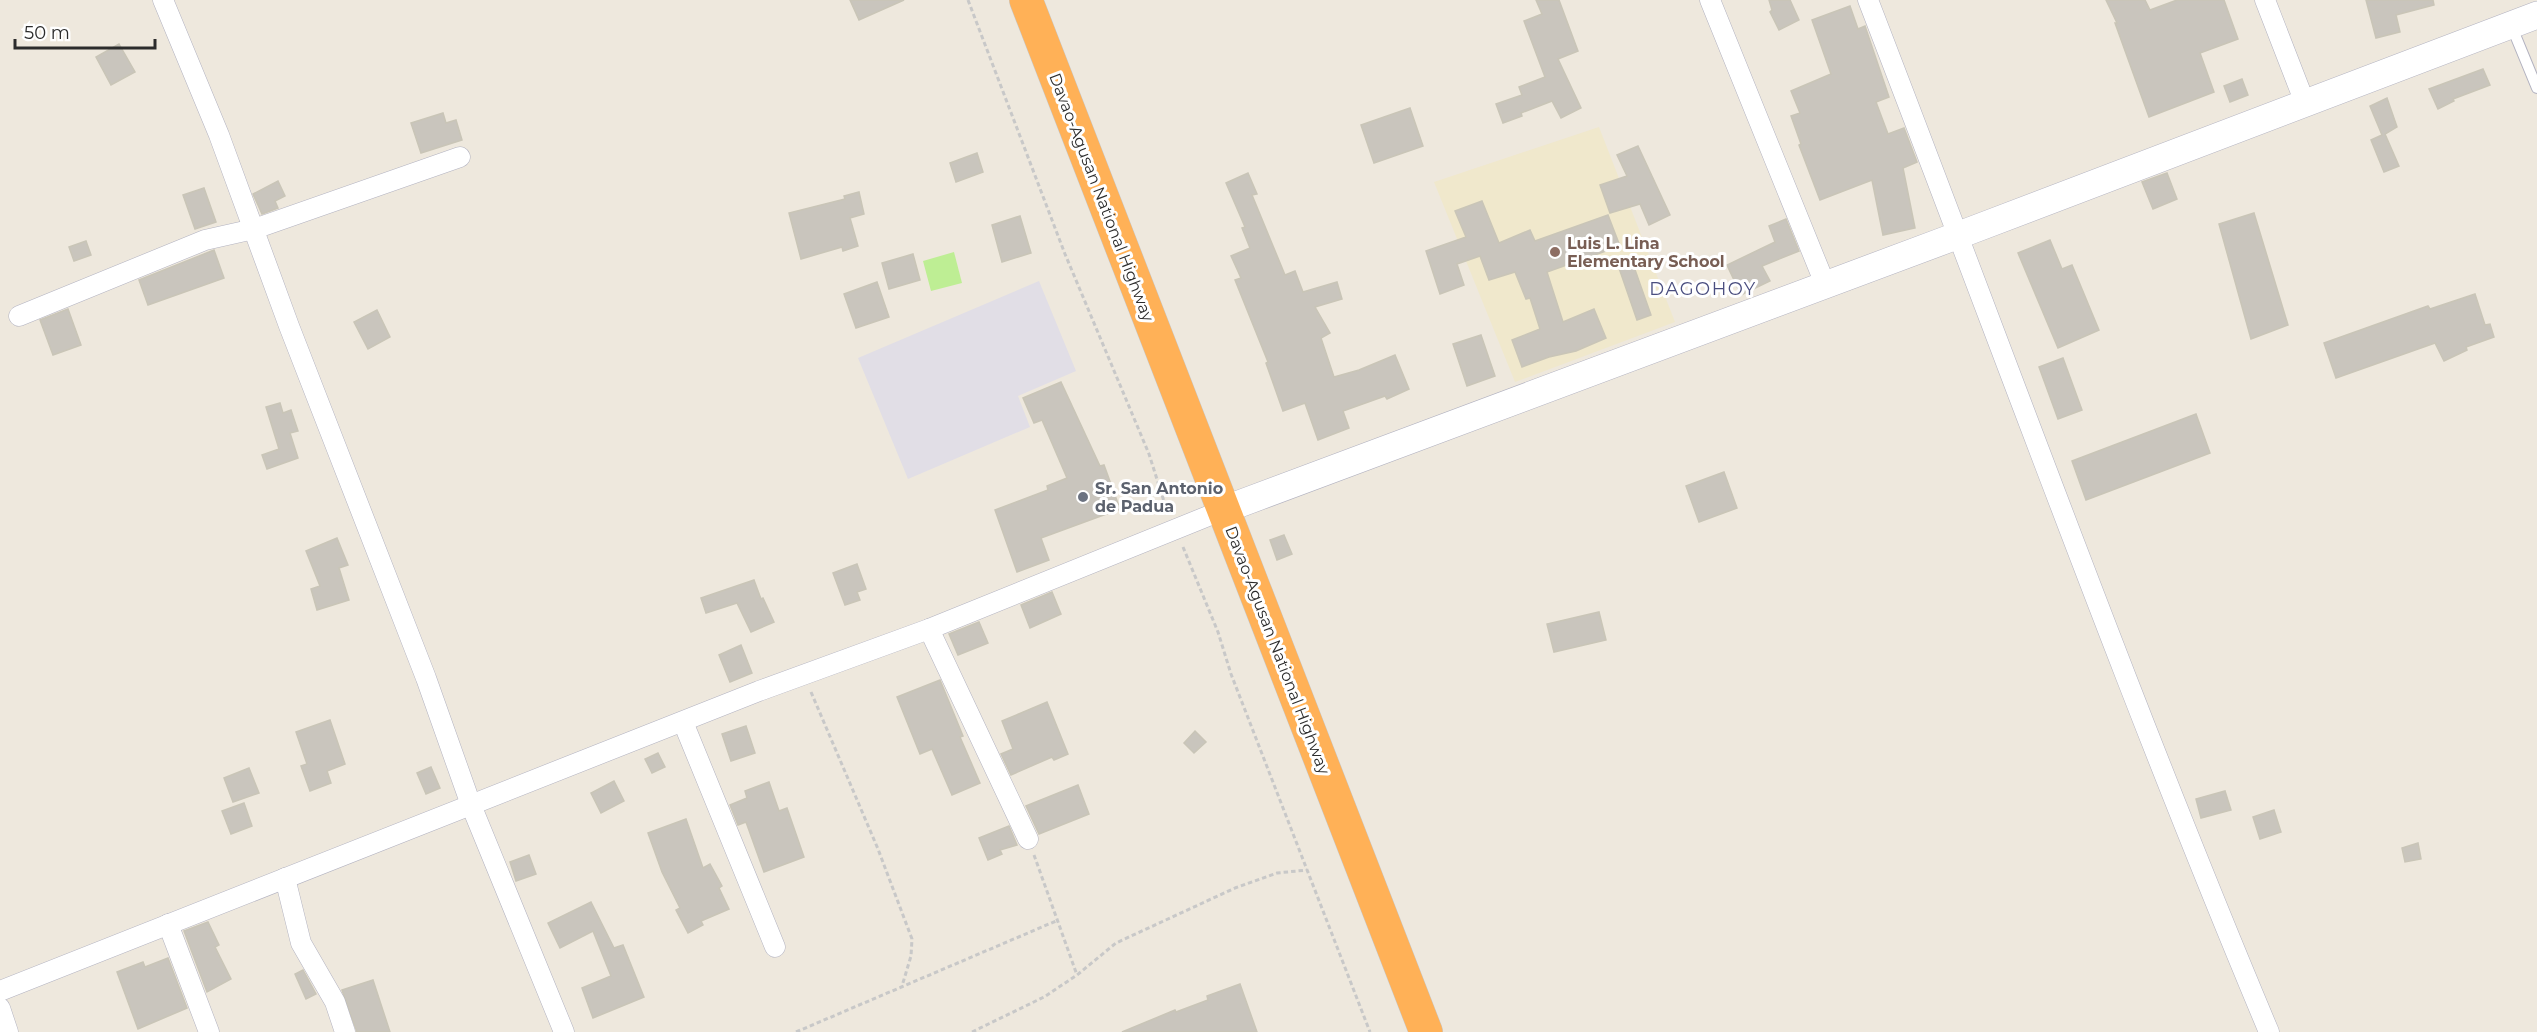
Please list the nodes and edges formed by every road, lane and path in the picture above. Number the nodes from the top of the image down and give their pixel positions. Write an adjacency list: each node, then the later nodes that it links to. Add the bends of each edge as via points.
1 (163, 0): 11 (street)
2 (1026, 0): 15 (highway, Davao-Agusan National Highway)
3 (1710, 0): 13 (street)
4 (1868, 0): 12 (street)
5 (2265, 0): 9 (street)
6 (2537, 15): 7 (street)
7 (2511, 25): 8 (lane); 9 (street)
8 (2537, 88)
9 (2305, 104): 12 (street)
10 (460, 157): 11 (street)
11 (254, 229): 14 (street, via 205,240); 19 (street)
12 (1959, 235): 13 (street); 37 (street, via 2082,567)
13 (1826, 284): 15 (street)
14 (20, 316)
15 (1223, 510): 16 (street); 36 (highway, Davao-Agusan National Highway)
16 (928, 629): 17 (street); 20 (street)
17 (804, 674): 18 (street); 27 (path, via 912,939)
18 (683, 722): 19 (street); 25 (street)
19 (471, 805): 22 (street); 33 (street)
20 (1028, 839): 23 (path)
21 (1308, 870): 26 (path, via 1277,873 1235,888 1116,943)
22 (285, 878): 24 (street); 32 (street, via 301,943 335,1002)
23 (1056, 921): 26 (path); 27 (path)
24 (168, 924): 28 (street); 31 (street)
25 (775, 947)
26 (1077, 975): 35 (path, via 1044,997)
27 (902, 986): 34 (path)
28 (0, 991)
29 (0, 1008): 30 (street)
30 (8, 1032)
31 (209, 1032)
32 (345, 1032)
33 (564, 1032)
34 (796, 1032)
35 (972, 1032)
36 (1426, 1032)
37 (2269, 1032)

